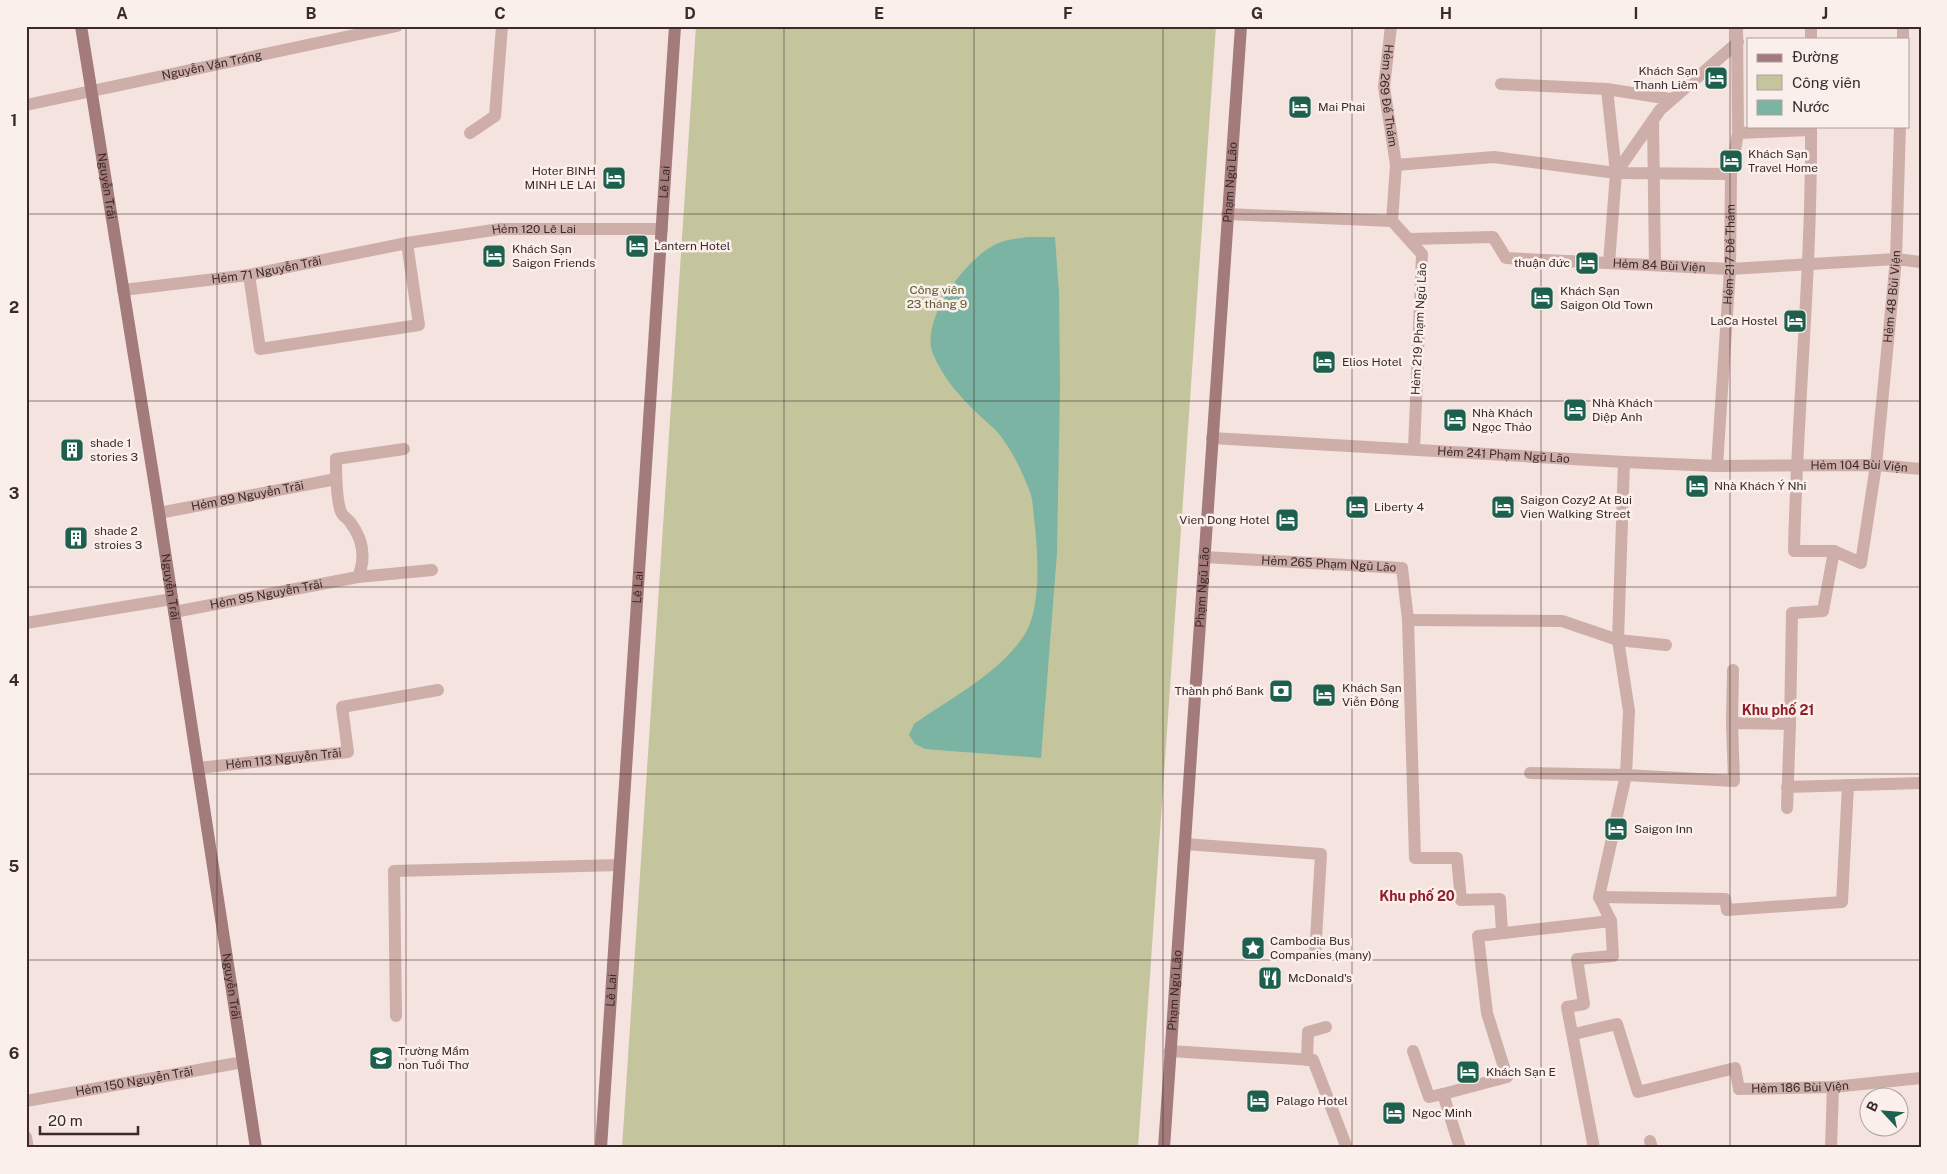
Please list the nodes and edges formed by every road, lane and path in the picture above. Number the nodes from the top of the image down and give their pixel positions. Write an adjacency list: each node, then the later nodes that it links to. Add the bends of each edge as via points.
1 (81, 26): 11 (main road, Nguyễn Trãi)
2 (397, 26): 11 (street, Nguyễn Văn Tráng)
3 (502, 26): 17 (street, via 495,116)
4 (675, 26): 25 (main road, Lê Lai)
5 (1241, 26): 23 (main road, Phạm Ngũ Lão)
6 (1391, 26): 19 (street, Hẻm 269 Đề Thám, via 1384,87)
7 (1737, 26): 8 (street, Hẻm 217 Ðề Thám)
8 (1738, 42): 12 (street); 18 (street, Hẻm 217 Ðề Thám)
9 (1501, 84): 10 (street)
10 (1607, 89): 12 (street); 20 (street)
11 (92, 92): 13 (street, Nguyễn Văn Tráng); 35 (main road, Nguyễn Trãi)
12 (1670, 99): 14 (street)
13 (26, 105)
14 (1652, 120): 20 (street); 21 (street)
15 (1811, 128): 18 (street); 31 (street)
16 (1900, 128): 28 (street, Hẻm 48 Bùi Viện)
17 (470, 133)
18 (1738, 133): 22 (street, Hẻm 217 Ðề Thám)
19 (1396, 165): 20 (street, via 1494,157); 24 (street)
20 (1616, 172): 21 (street); 30 (street)
21 (1654, 173): 22 (street); 32 (street)
22 (1731, 174): 33 (street, Hẻm 217 Ðề Thám)
23 (1227, 214): 24 (street); 36 (main road, Phạm Ngũ Lão)
24 (1392, 221): 26 (street, Hẻm 219 Phạm Ngũ Lão)
25 (662, 229): 27 (street, Hẻm 120 Lê Lai, via 500,229); 68 (main road, Lê Lai)
26 (1410, 239): 30 (street, Hẻm 84 Bùi Viện, via 1494,237 1506,258); 38 (street, Hẻm 219 Phạm Ngũ Lão, via 1422,254)
27 (407, 243): 34 (street, Hẻm 71 Nguyễn Trãi); 34 (street, via 419,325 260,350)
28 (1896, 259): 29 (street, Hẻm 84 Bùi Viện); 31 (street, Hẻm 84 Bùi Viện); 40 (street, Hẻm 48 Bùi Viện)
29 (1921, 262)
30 (1609, 263): 32 (street, Hẻm 84 Bùi Viện)
31 (1809, 264): 33 (street, Hẻm 84 Bùi Viện); 42 (street)
32 (1655, 265): 33 (street, Hẻm 84 Bùi Viện)
33 (1730, 269): 41 (street, Hẻm 217 Ðề Thám)
34 (249, 275): 35 (street, Hẻm 71 Nguyễn Trãi)
35 (123, 290): 45 (main road, Nguyễn Trãi)
36 (1212, 438): 38 (street, Hẻm 241 Phạm Ngũ Lão); 47 (main road, Phạm Ngũ Lão)
37 (404, 449): 44 (street, via 336,459)
38 (1414, 449): 39 (street, Hẻm 241 Phạm Ngũ Lão)
39 (1624, 462): 41 (street, Hẻm 241 Phạm Ngũ Lão); 54 (street)
40 (1876, 465): 42 (street, Hẻm 104 Bùi Viện); 43 (street, Hẻm 104 Bùi Viện); 46 (street, Hẻm 48 Bùi Viện, via 1861,563)
41 (1717, 466): 42 (street, Hẻm 241 Phạm Ngũ Lão)
42 (1796, 466): 46 (street, via 1794,551)
43 (1921, 469)
44 (336, 479): 45 (street, Hẻm 89 Nguyễn Trãi); 49 (street, via 342,513 362,542 363,565)
45 (159, 514): 50 (main road, Nguyễn Trãi)
46 (1834, 550): 59 (street, via 1824,611 1792,613)
47 (1204, 556): 52 (street, Hẻm 265 Phạm Ngũ Lão, via 1402,568); 67 (main road, Phạm Ngũ Lão)
48 (432, 570): 49 (street, Hẻm 95 Nguyễn Trãi)
49 (358, 577): 51 (street, Hẻm 95 Nguyễn Trãi)
50 (172, 599): 51 (main road, Nguyễn Trãi); 53 (street)
51 (174, 612): 60 (main road, Nguyễn Trãi)
52 (1408, 620): 54 (street, via 1562,622); 71 (street, Hẻm 265 Phạm Ngũ Lão, via 1415,858 1457,858 1461,900 1500,899)
53 (26, 623)
54 (1618, 640): 55 (street); 62 (street, via 1629,711)
55 (1666, 644)
56 (1733, 670): 58 (street)
57 (438, 690): 60 (street, Hẻm 113 Nguyễn Trãi, via 342,707 348,752)
58 (1732, 723): 59 (street); 62 (street, via 1734,781)
59 (1790, 724): 65 (street)
60 (198, 768): 79 (main road, Nguyễn Trãi)
61 (1530, 773): 62 (street)
62 (1626, 775): 69 (street)
63 (1921, 783): 64 (street)
64 (1848, 785): 65 (street); 69 (street, via 1842,902 1727,910 1725,899)
65 (1787, 787): 66 (street)
66 (1787, 808)
67 (1185, 844): 72 (street, via 1321,854); 76 (main road, Phạm Ngũ Lão)
68 (619, 865): 73 (street, via 394,871); 87 (main road, Lê Lai)
69 (1599, 897): 70 (street)
70 (1611, 921): 71 (street); 75 (street, via 1613,956 1577,959 1584,1004 1568,1007)
71 (1502, 932): 82 (street, via 1478,936 1487,1013 1507,1077)
72 (1315, 956)
73 (396, 1016)
74 (1326, 1026): 78 (street, via 1308,1032)
75 (1574, 1034): 81 (street, Hẻm 186 Bùi Viện, via 1616,1024 1638,1092 1735,1068 1739,1089); 91 (street)
76 (1170, 1051): 78 (street); 88 (main road, Phạm Ngũ Lão)
77 (1413, 1051): 82 (street, via 1429,1097)
78 (1307, 1060): 89 (street, via 1313,1060)
79 (243, 1062): 83 (street, Hẻm 150 Nguyễn Trãi); 86 (main road, Nguyễn Trãi)
80 (1921, 1078): 81 (street, Hẻm 186 Bùi Viện)
81 (1833, 1087): 92 (street)
82 (1443, 1094): 90 (street)
83 (26, 1101)
84 (26, 1137): 85 (street)
85 (28, 1148)
86 (256, 1148)
87 (600, 1148)
88 (1164, 1148)
89 (1347, 1148)
90 (1460, 1148)
91 (1594, 1148)
92 (1831, 1148)

